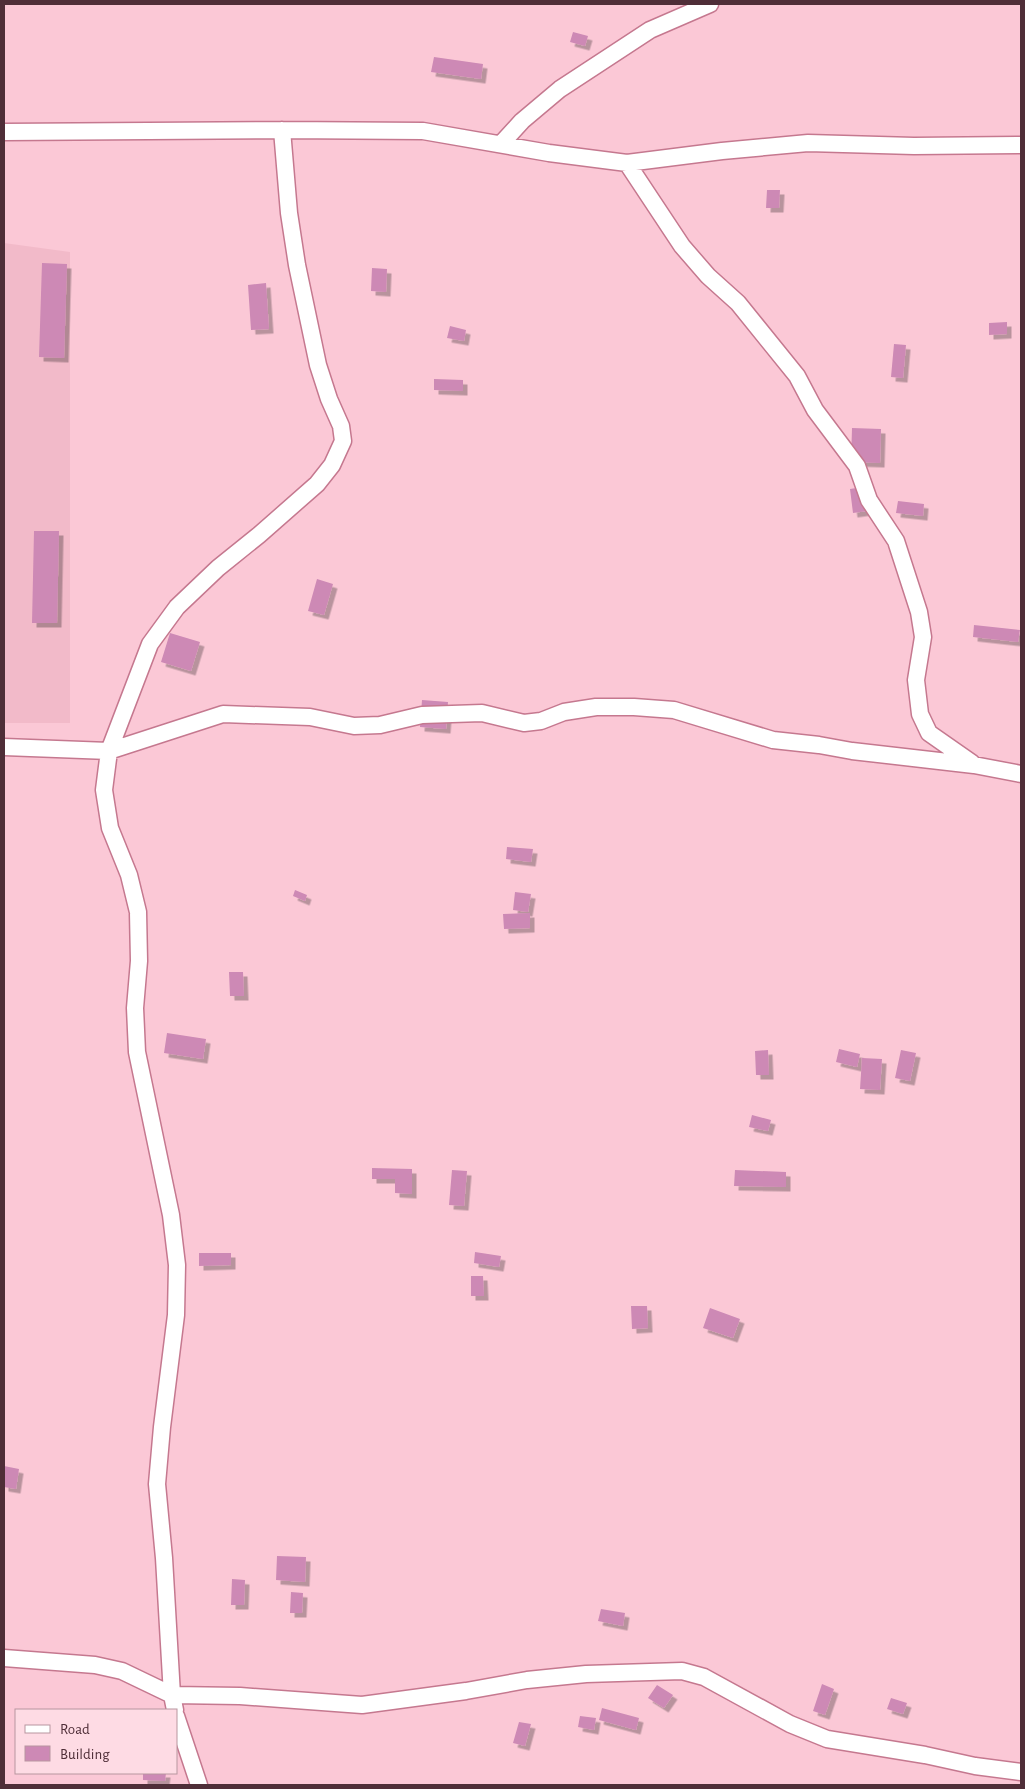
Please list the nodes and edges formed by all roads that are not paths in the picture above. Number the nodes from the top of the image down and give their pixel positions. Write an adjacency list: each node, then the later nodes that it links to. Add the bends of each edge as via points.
1 (710, 4): 4 (street, via 650,30 560,89 522,121)
2 (282, 130): 3 (street); 4 (street, via 423,131); 8 (street, via 296,265 318,365 341,426 343,441 332,466 316,484 218,568 177,608 150,644)
3 (4, 132)
4 (501, 144): 6 (street)
5 (1021, 145): 6 (street, via 808,143)
6 (627, 163): 9 (street, via 682,246 738,303 797,376 815,410 857,466 869,500 896,541 919,612 923,637 916,680 920,714 929,733)
7 (4, 747): 8 (street)
8 (109, 751): 9 (street, via 224,714 310,717 354,726 380,725 422,715 482,713 524,723 596,707 634,706 674,710 773,740); 12 (street, via 104,790 110,828 138,912 137,1052 171,1215 177,1265 176,1314 157,1484)
9 (974, 765): 10 (street)
10 (1021, 774)
11 (4, 1658): 12 (street, via 95,1665 122,1671)
12 (173, 1703): 14 (street, via 240,1696 362,1705 527,1680 586,1674 682,1671 704,1677 790,1724 827,1739)
13 (178, 1722): 15 (street)
14 (1021, 1772)
15 (199, 1785)

